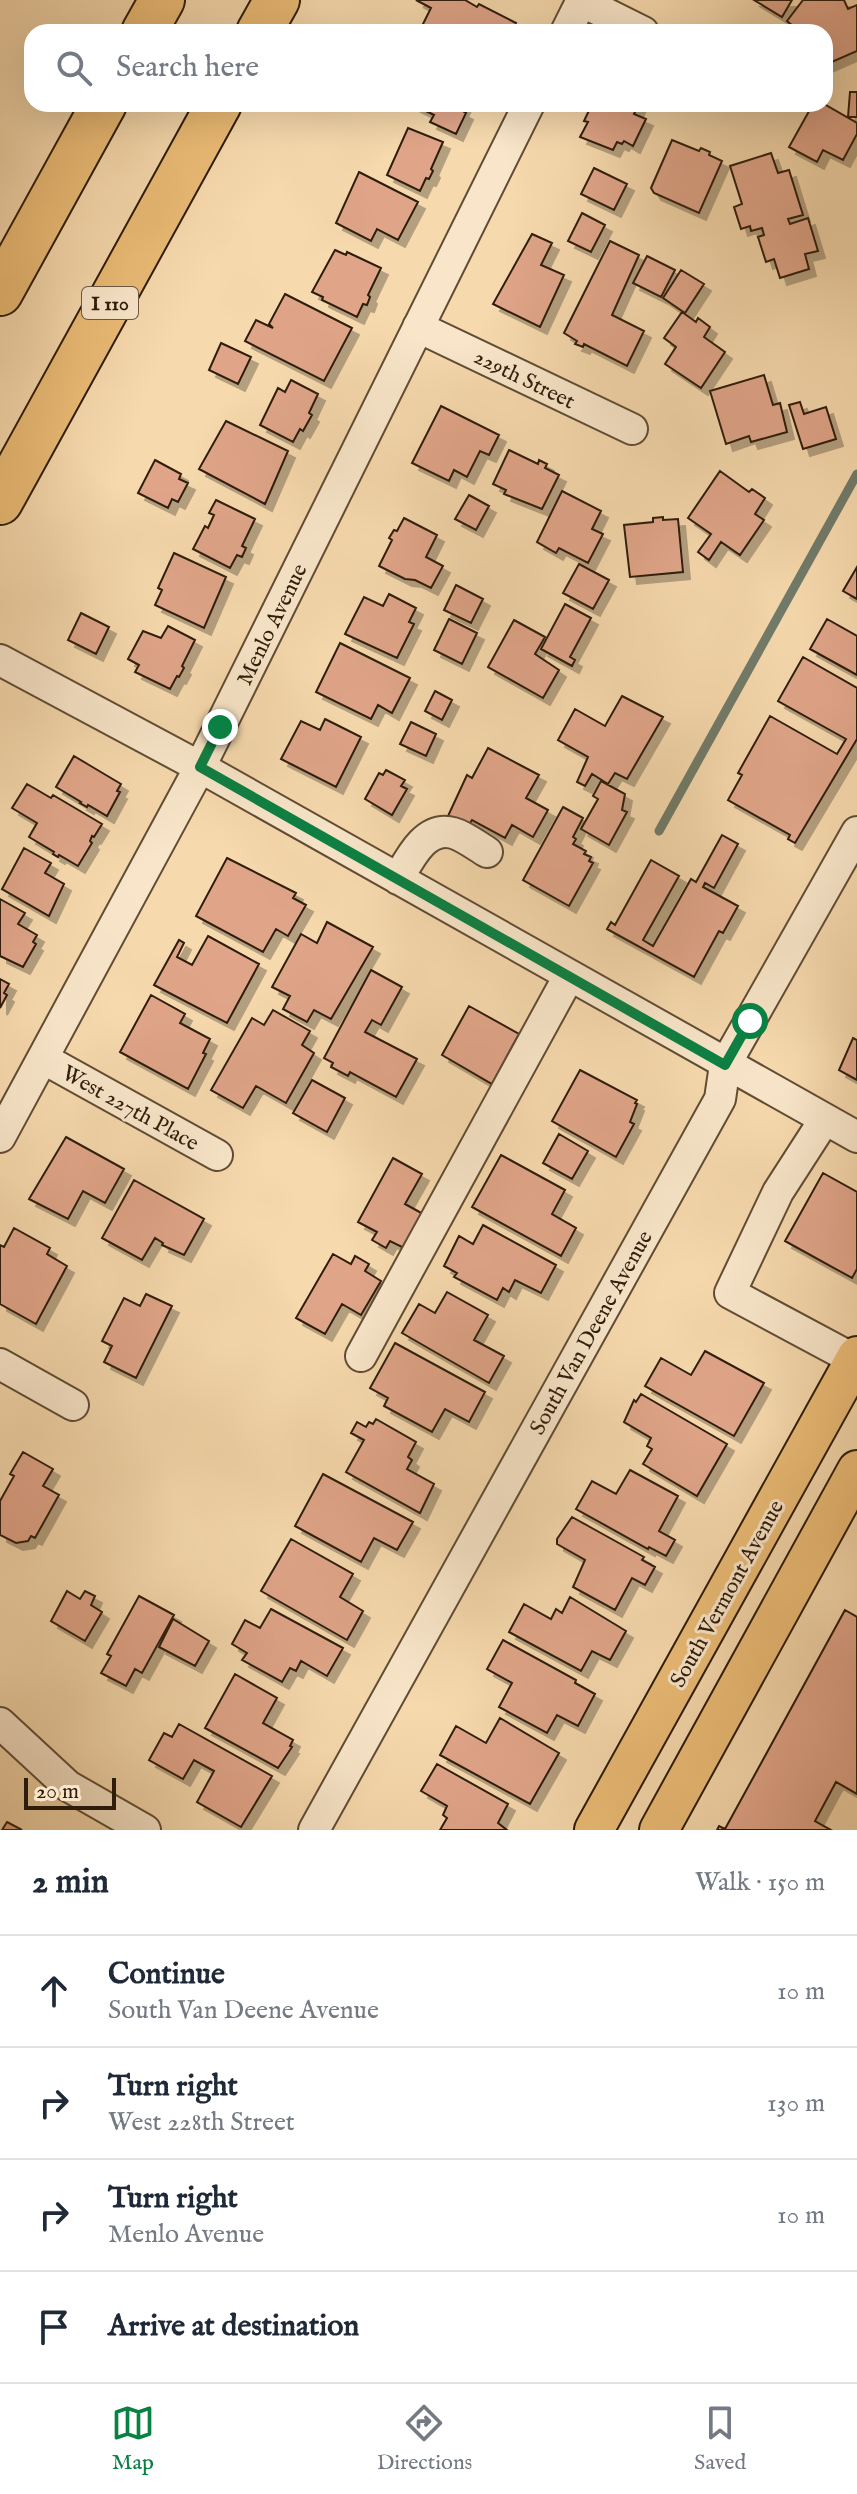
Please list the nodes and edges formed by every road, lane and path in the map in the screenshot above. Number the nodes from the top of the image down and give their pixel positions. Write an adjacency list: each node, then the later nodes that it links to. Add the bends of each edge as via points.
1 (162, 0): 4 (highway)
2 (277, 0): 5 (highway)
3 (581, 1): 6 (street); 7 (street)
4 (148, 24)
5 (264, 24)
6 (570, 24)
7 (627, 24)
8 (100, 112): 11 (highway)
9 (215, 112): 14 (highway, I 110)
10 (525, 112): 12 (street, Menlo Avenue)
11 (0, 293)
12 (418, 327): 13 (street, 229th Street); 16 (street, Menlo Avenue)
13 (632, 429)
14 (0, 502)
15 (12, 667): 16 (street)
16 (200, 767): 19 (street); 21 (street, Menlo Avenue)
17 (857, 832): 22 (street, South Van Deene Avenue)
18 (487, 852): 19 (street, via 452,832 431,834)
19 (398, 879): 20 (street)
20 (569, 976): 22 (street); 27 (street)
21 (44, 1059): 24 (street, Menlo Avenue); 26 (street, West 227th Place)
22 (725, 1065): 23 (street); 36 (street, South Van Deene Avenue, via 720,1099)
23 (825, 1119): 25 (street); 28 (street, via 778,1192 730,1293)
24 (0, 1137)
25 (857, 1137)
26 (217, 1155)
27 (361, 1356)
28 (856, 1358): 32 (main road, South Vermont Avenue)
29 (0, 1364): 30 (street)
30 (73, 1405)
31 (857, 1470): 33 (main road)
32 (738, 1570): 33 (main road); 37 (main road, South Vermont Avenue)
33 (787, 1596): 38 (main road)
34 (0, 1723): 35 (street, via 68,1786)
35 (145, 1830)
36 (314, 1830)
37 (594, 1830)
38 (659, 1830)

